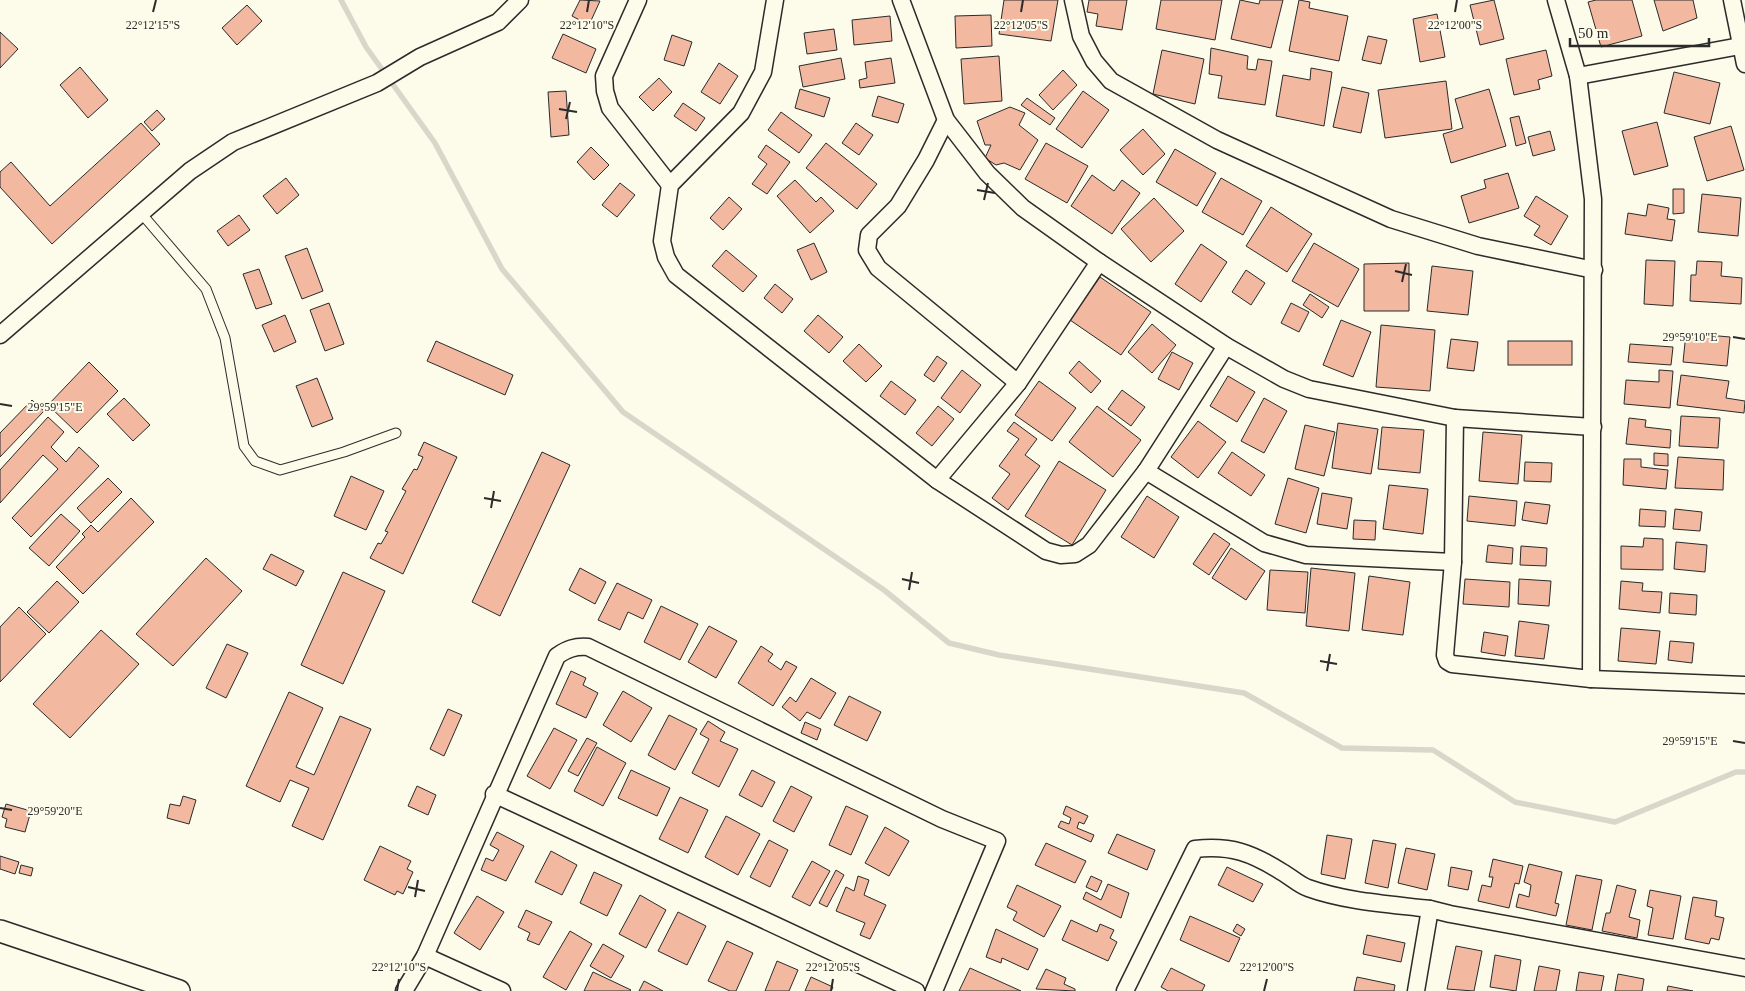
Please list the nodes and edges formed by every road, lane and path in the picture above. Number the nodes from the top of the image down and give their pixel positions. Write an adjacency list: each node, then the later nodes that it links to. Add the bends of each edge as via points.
1 (520, 0): 13 (street, via 498,22 420,57 377,82 233,142 190,171)
2 (638, 0): 12 (street, via 604,76 605,90 610,108)
3 (775, 0): 12 (street, via 763,72 741,114)
4 (901, 0): 11 (street)
5 (1074, 0): 15 (street, via 1081,36 1094,62 1111,81 1217,140 1391,219 1478,246)
6 (1556, 0): 10 (street)
7 (1732, 0): 8 (street)
8 (1740, 46): 9 (street); 10 (street)
9 (1745, 64)
10 (1578, 76): 15 (street, via 1593,199)
11 (946, 120): 14 (street, via 987,173 1023,208); 18 (street, via 898,206 869,235 867,250 878,268)
12 (670, 185): 23 (street, via 662,241 676,275)
13 (141, 213): 16 (street); 21 (lane, via 206,289 225,338 244,446 255,461 280,470)
14 (1099, 262): 17 (street); 18 (street)
15 (1594, 270): 20 (street)
16 (0, 335)
17 (1226, 346): 19 (street, via 1309,389); 22 (street)
18 (1018, 383): 23 (street)
19 (1455, 418): 20 (street); 24 (street)
20 (1594, 427): 25 (street)
21 (396, 433)
22 (1146, 471): 23 (street, via 1089,545 1075,554 1061,555 1046,551); 24 (street, via 1264,543 1306,554)
23 (937, 480)
24 (1453, 562): 25 (street, via 1447,661 1492,670)
25 (1591, 679): 26 (street)
26 (1745, 685)
27 (494, 794): 30 (street); 35 (street); 36 (street, via 556,656 567,649 588,647 942,819 997,841)
28 (1430, 909): 31 (street); 37 (street, via 1345,898 1307,888 1267,862 1242,852 1218,846 1195,849); 38 (street)
29 (0, 931): 32 (street)
30 (425, 956): 33 (street); 34 (street)
31 (1745, 968)
32 (179, 991)
33 (404, 991)
34 (502, 991)
35 (916, 991)
36 (934, 991)
37 (1125, 991)
38 (1416, 991)

